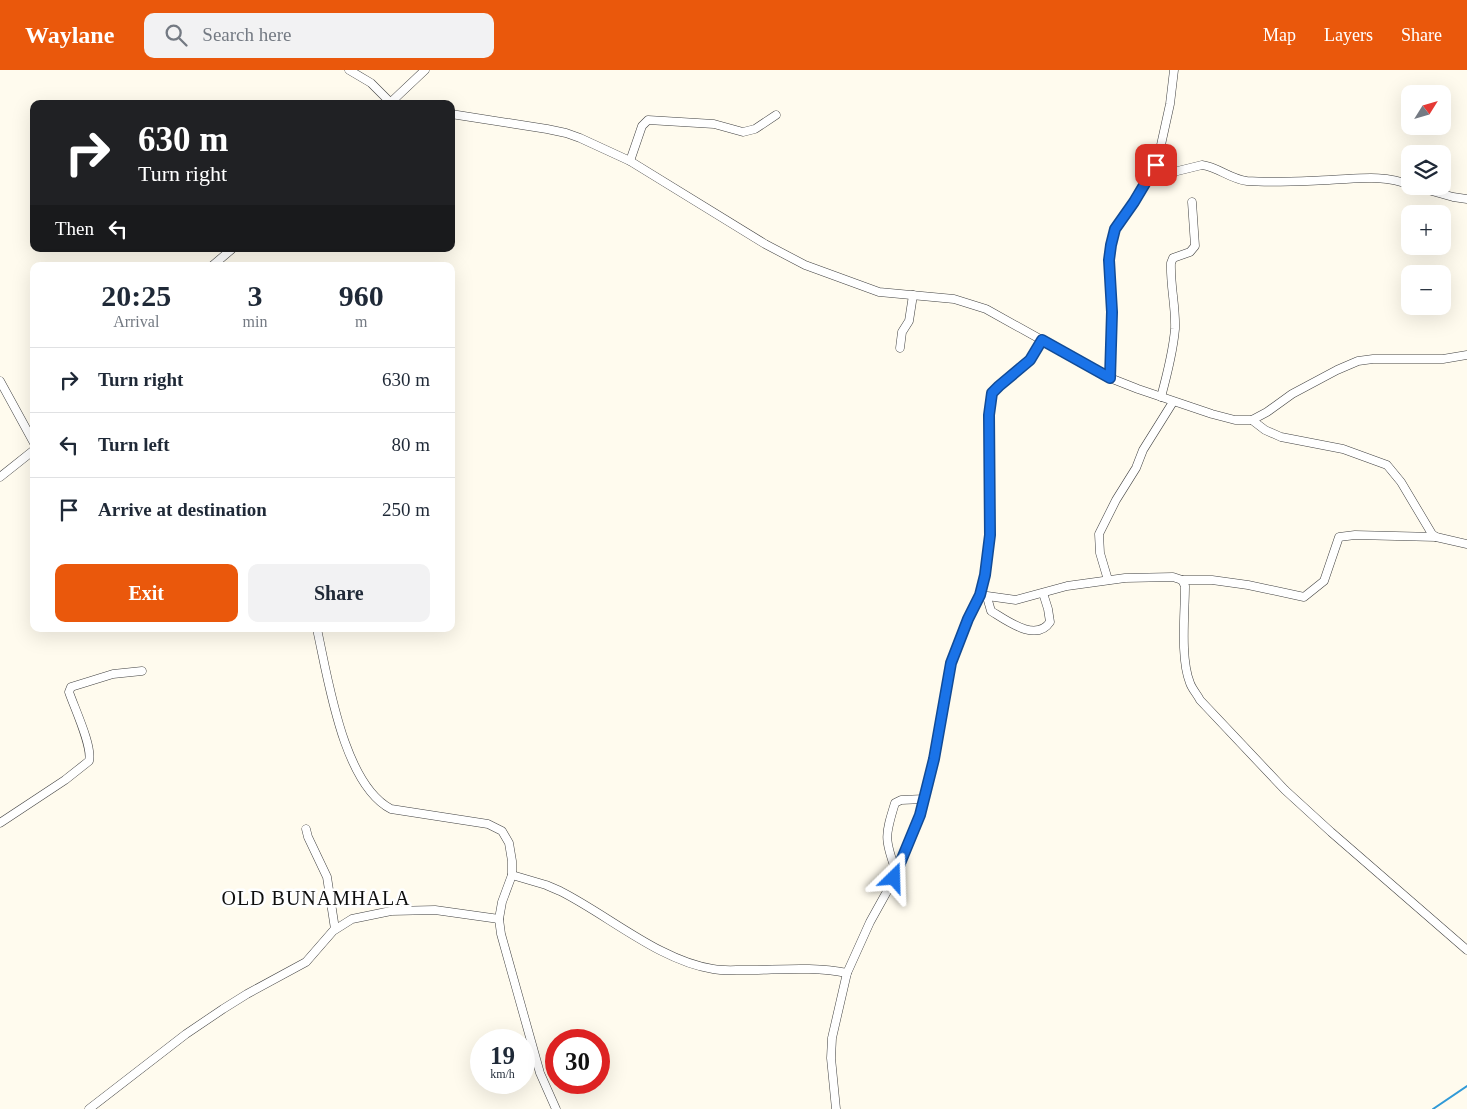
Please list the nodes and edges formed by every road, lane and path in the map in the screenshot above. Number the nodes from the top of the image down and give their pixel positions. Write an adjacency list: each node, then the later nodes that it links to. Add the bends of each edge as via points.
1 (348, 70): 4 (street, via 371,83)
2 (425, 70): 5 (street)
3 (1174, 70): 9 (street, via 1157,163)
4 (389, 100)
5 (395, 100)
6 (455, 115): 8 (street, via 566,133)
7 (776, 115): 8 (street, via 755,129 743,132 714,124 648,120 642,126)
8 (630, 161): 16 (street, via 805,265 879,292)
9 (1149, 178): 10 (street, via 1202,165 1247,181 1369,177); 20 (street, via 1115,229 1110,253)
10 (1401, 182)
11 (1443, 195): 12 (street)
12 (1467, 199)
13 (1192, 202): 22 (street, via 1195,246 1190,252 1173,258 1171,263 1175,330)
14 (228, 252): 15 (street)
15 (217, 262)
16 (913, 294): 17 (street, via 954,299 986,309); 18 (street, via 910,321 902,332)
17 (1042, 340): 20 (street); 33 (street, via 1030,360 992,393 990,401 990,535)
18 (900, 348)
19 (1467, 355): 24 (street, via 1443,359 1373,359 1351,364 1292,394)
20 (1110, 378): 22 (street)
21 (0, 381): 25 (street)
22 (1161, 397): 23 (street)
23 (1173, 402): 24 (street, via 1235,420); 30 (street, via 1143,450 1099,534 1100,553)
24 (1252, 420): 28 (street, via 1281,437 1343,449 1386,465 1395,473)
25 (30, 436)
26 (30, 453): 27 (street)
27 (0, 477)
28 (1436, 537): 29 (street); 31 (street, via 1339,537 1324,581 1304,597 1248,585)
29 (1467, 544)
30 (1108, 580): 31 (street, via 1173,577); 32 (street)
31 (1182, 580): 43 (street, via 1185,586 1187,674 1200,700 1285,790)
32 (1044, 593): 33 (street, via 1016,600); 33 (street, via 1050,622 1036,630 1020,628 991,611)
33 (983, 596): 36 (street, via 968,619 951,663)
34 (318, 632): 40 (street, via 338,722 354,765 370,792 391,809 488,824 502,831 509,843)
35 (142, 671): 37 (street, via 113,674 71,687 69,692 88,742 89,760)
36 (924, 799): 39 (street); 39 (street, via 895,803 886,841)
37 (0, 823)
38 (306, 829): 42 (street, via 327,877)
39 (896, 871): 44 (street)
40 (512, 874): 41 (street); 44 (street, via 568,895 658,948 697,966 722,970 818,969)
41 (499, 919): 42 (street, via 435,910 391,911 352,919); 46 (street, via 505,953 530,1040)
42 (336, 929): 45 (street, via 306,962 223,1008)
43 (1467, 950)
44 (847, 973): 47 (street, via 832,1038)
45 (88, 1109)
46 (556, 1109)
47 (836, 1109)

